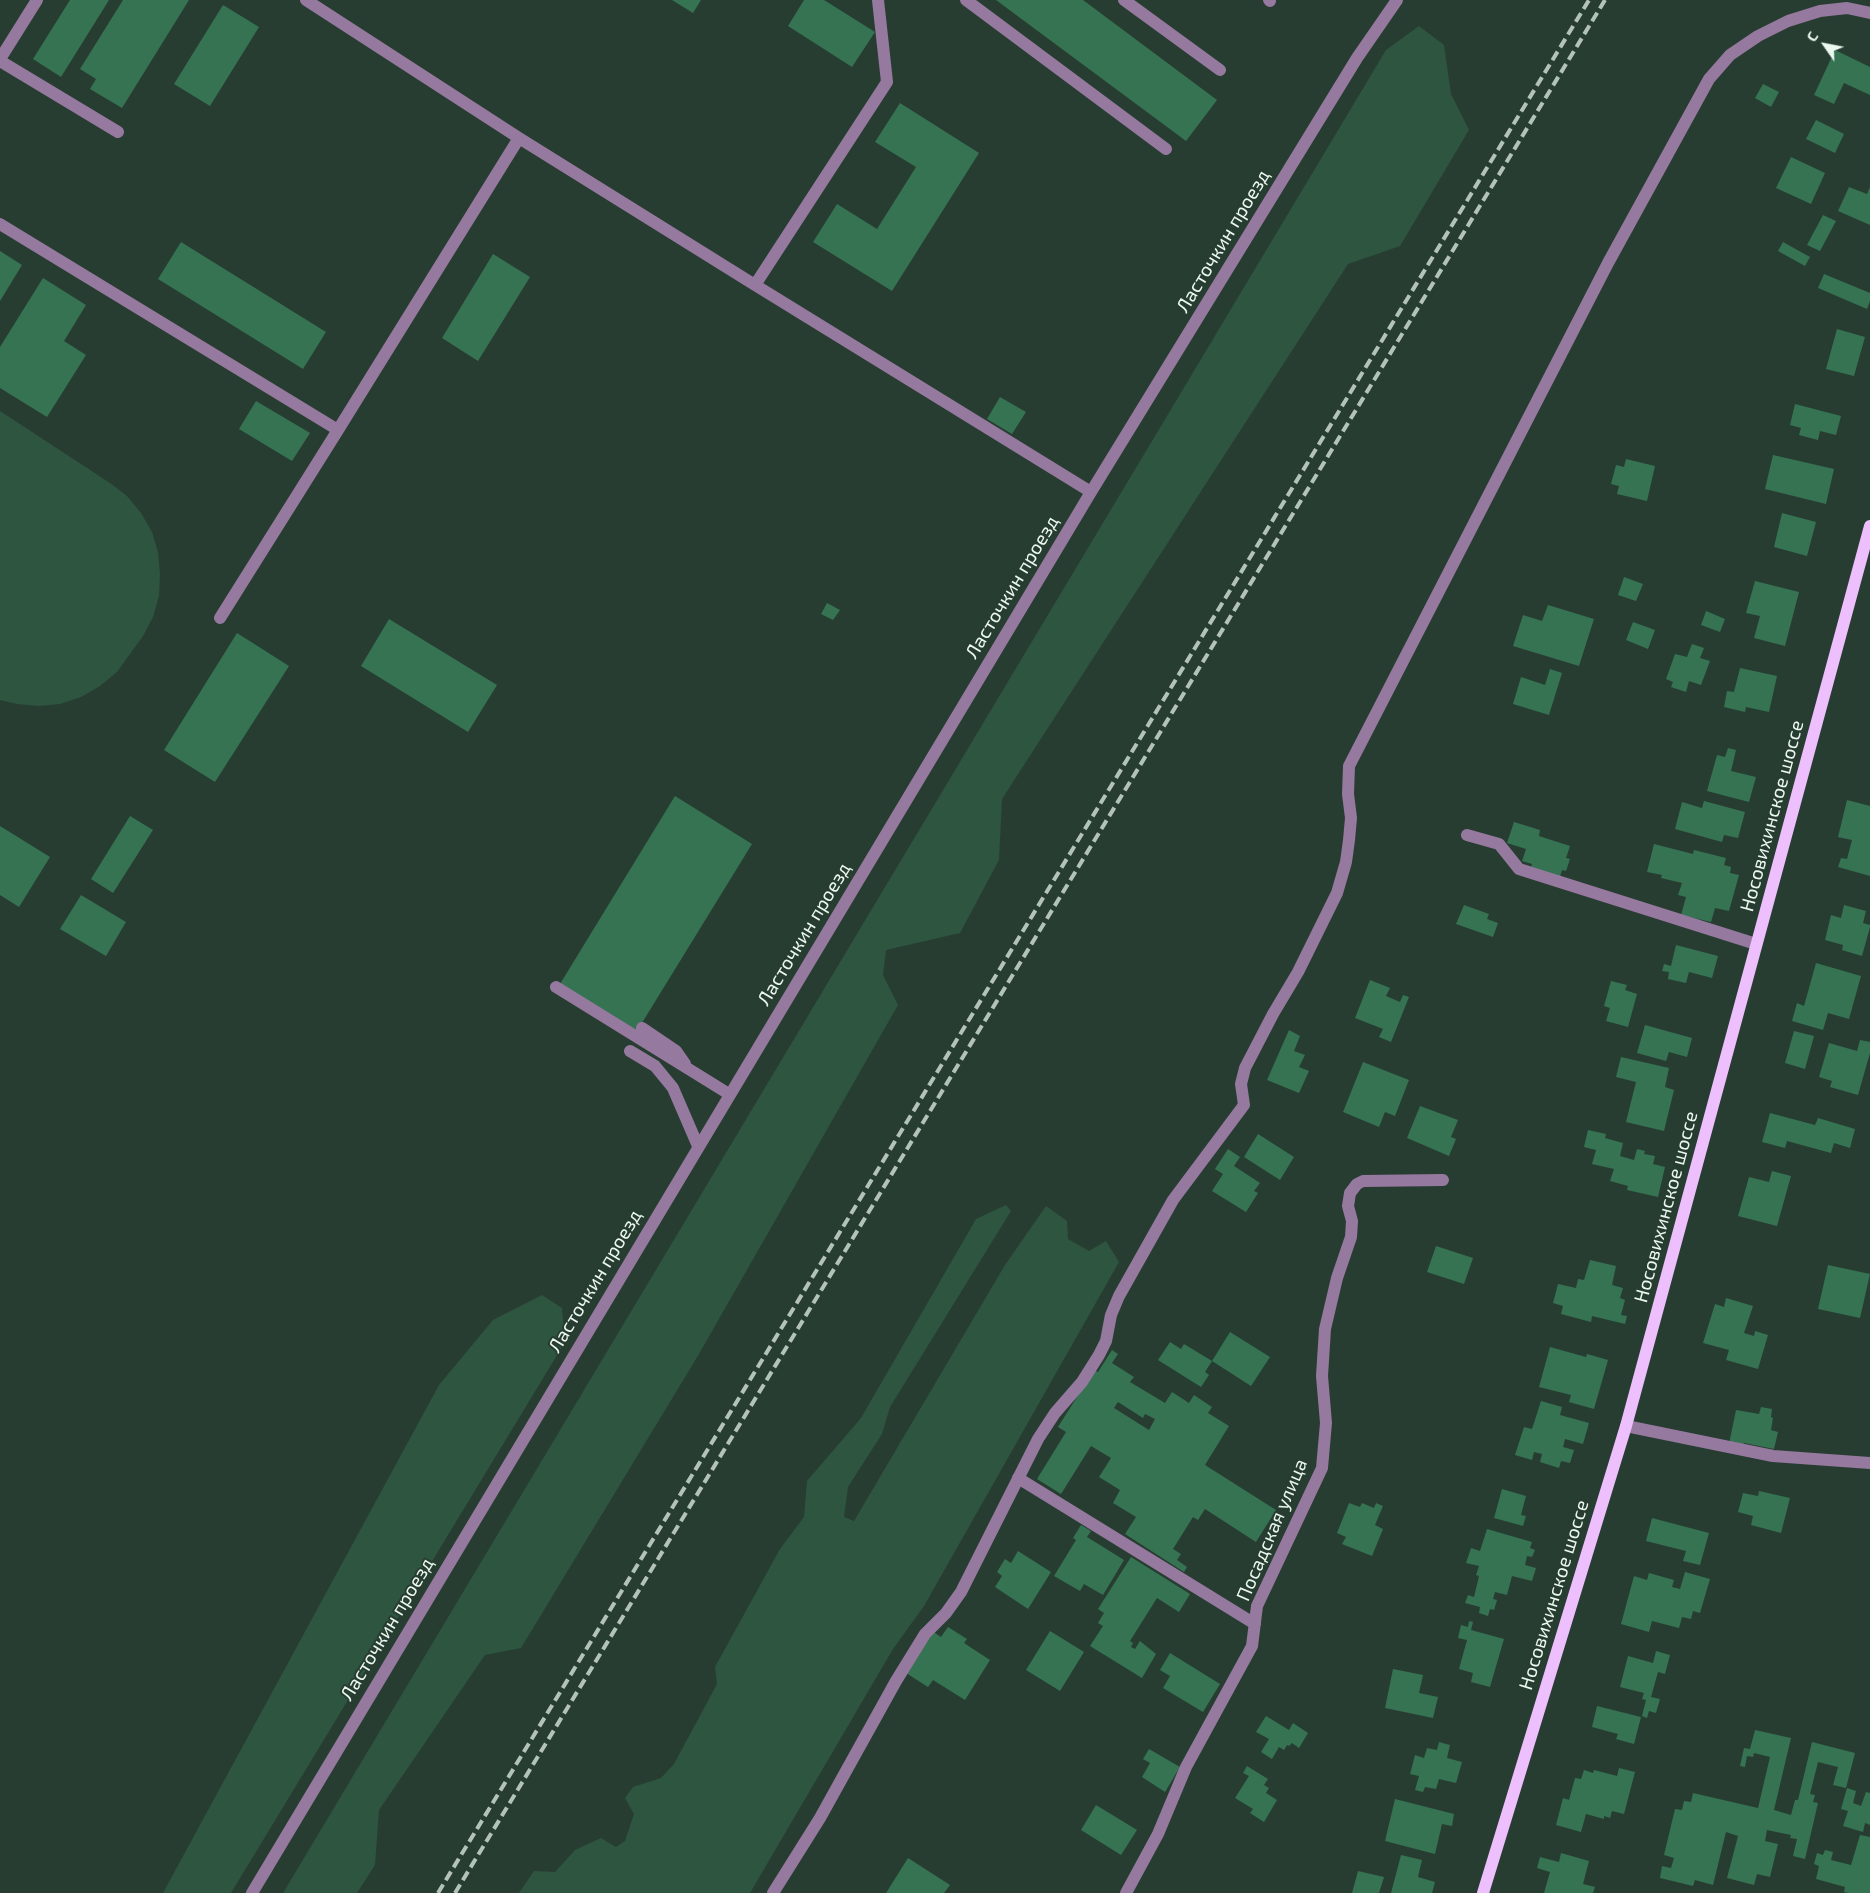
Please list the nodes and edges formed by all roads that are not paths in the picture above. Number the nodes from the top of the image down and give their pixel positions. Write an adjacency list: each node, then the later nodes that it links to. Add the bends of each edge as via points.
1 (37, 0): 8 (street)
2 (308, 0): 11 (street)
3 (878, 0): 14 (street, via 887,82)
4 (966, 0): 12 (street)
5 (1124, 0): 9 (street)
6 (1397, 0): 16 (street, Ласточкин проезд, via 1357,58)
7 (1870, 13): 30 (street, via 1847,8 1788,20 1730,55 1709,79 1608,263 1349,766 1351,818 1346,862 1339,885 1298,972 1245,1068 1241,1084 1244,1105 1173,1200 1119,1296 1099,1354 1082,1382 1038,1439)
8 (0, 60): 10 (street)
9 (1220, 70)
10 (118, 132)
11 (519, 138): 14 (street); 15 (street)
12 (1166, 149)
13 (0, 224): 15 (street)
14 (755, 285): 16 (street)
15 (338, 430): 18 (street)
16 (1092, 492): 25 (street, Ласточкин проезд)
17 (1870, 526): 20 (main road, Носовихинское шоссе)
18 (220, 618)
19 (1467, 835): 20 (street, via 1499,844 1519,869)
20 (1756, 944): 28 (main road, Носовихинское шоссе)
21 (556, 987): 24 (street)
22 (642, 1028): 24 (street, via 676,1051)
23 (630, 1051): 26 (street, via 655,1066 673,1088)
24 (689, 1070): 25 (street)
25 (729, 1094): 26 (street, Ласточкин проезд)
26 (698, 1146): 32 (street, Ласточкин проезд)
27 (1443, 1180): 31 (street, Посадская улица, via 1363,1181 1350,1192 1351,1237 1325,1329 1322,1376 1326,1423 1322,1468 1257,1606)
28 (1626, 1426): 29 (street, via 1773,1456); 35 (main road, Носовихинское шоссе)
29 (1870, 1463)
30 (1018, 1478): 31 (street); 33 (street, via 961,1592 925,1634 820,1818)
31 (1255, 1624): 34 (street, Посадская улица, via 1252,1646 1186,1767 1158,1834)
32 (252, 1893)
33 (773, 1893)
34 (1126, 1893)
35 (1483, 1893)

